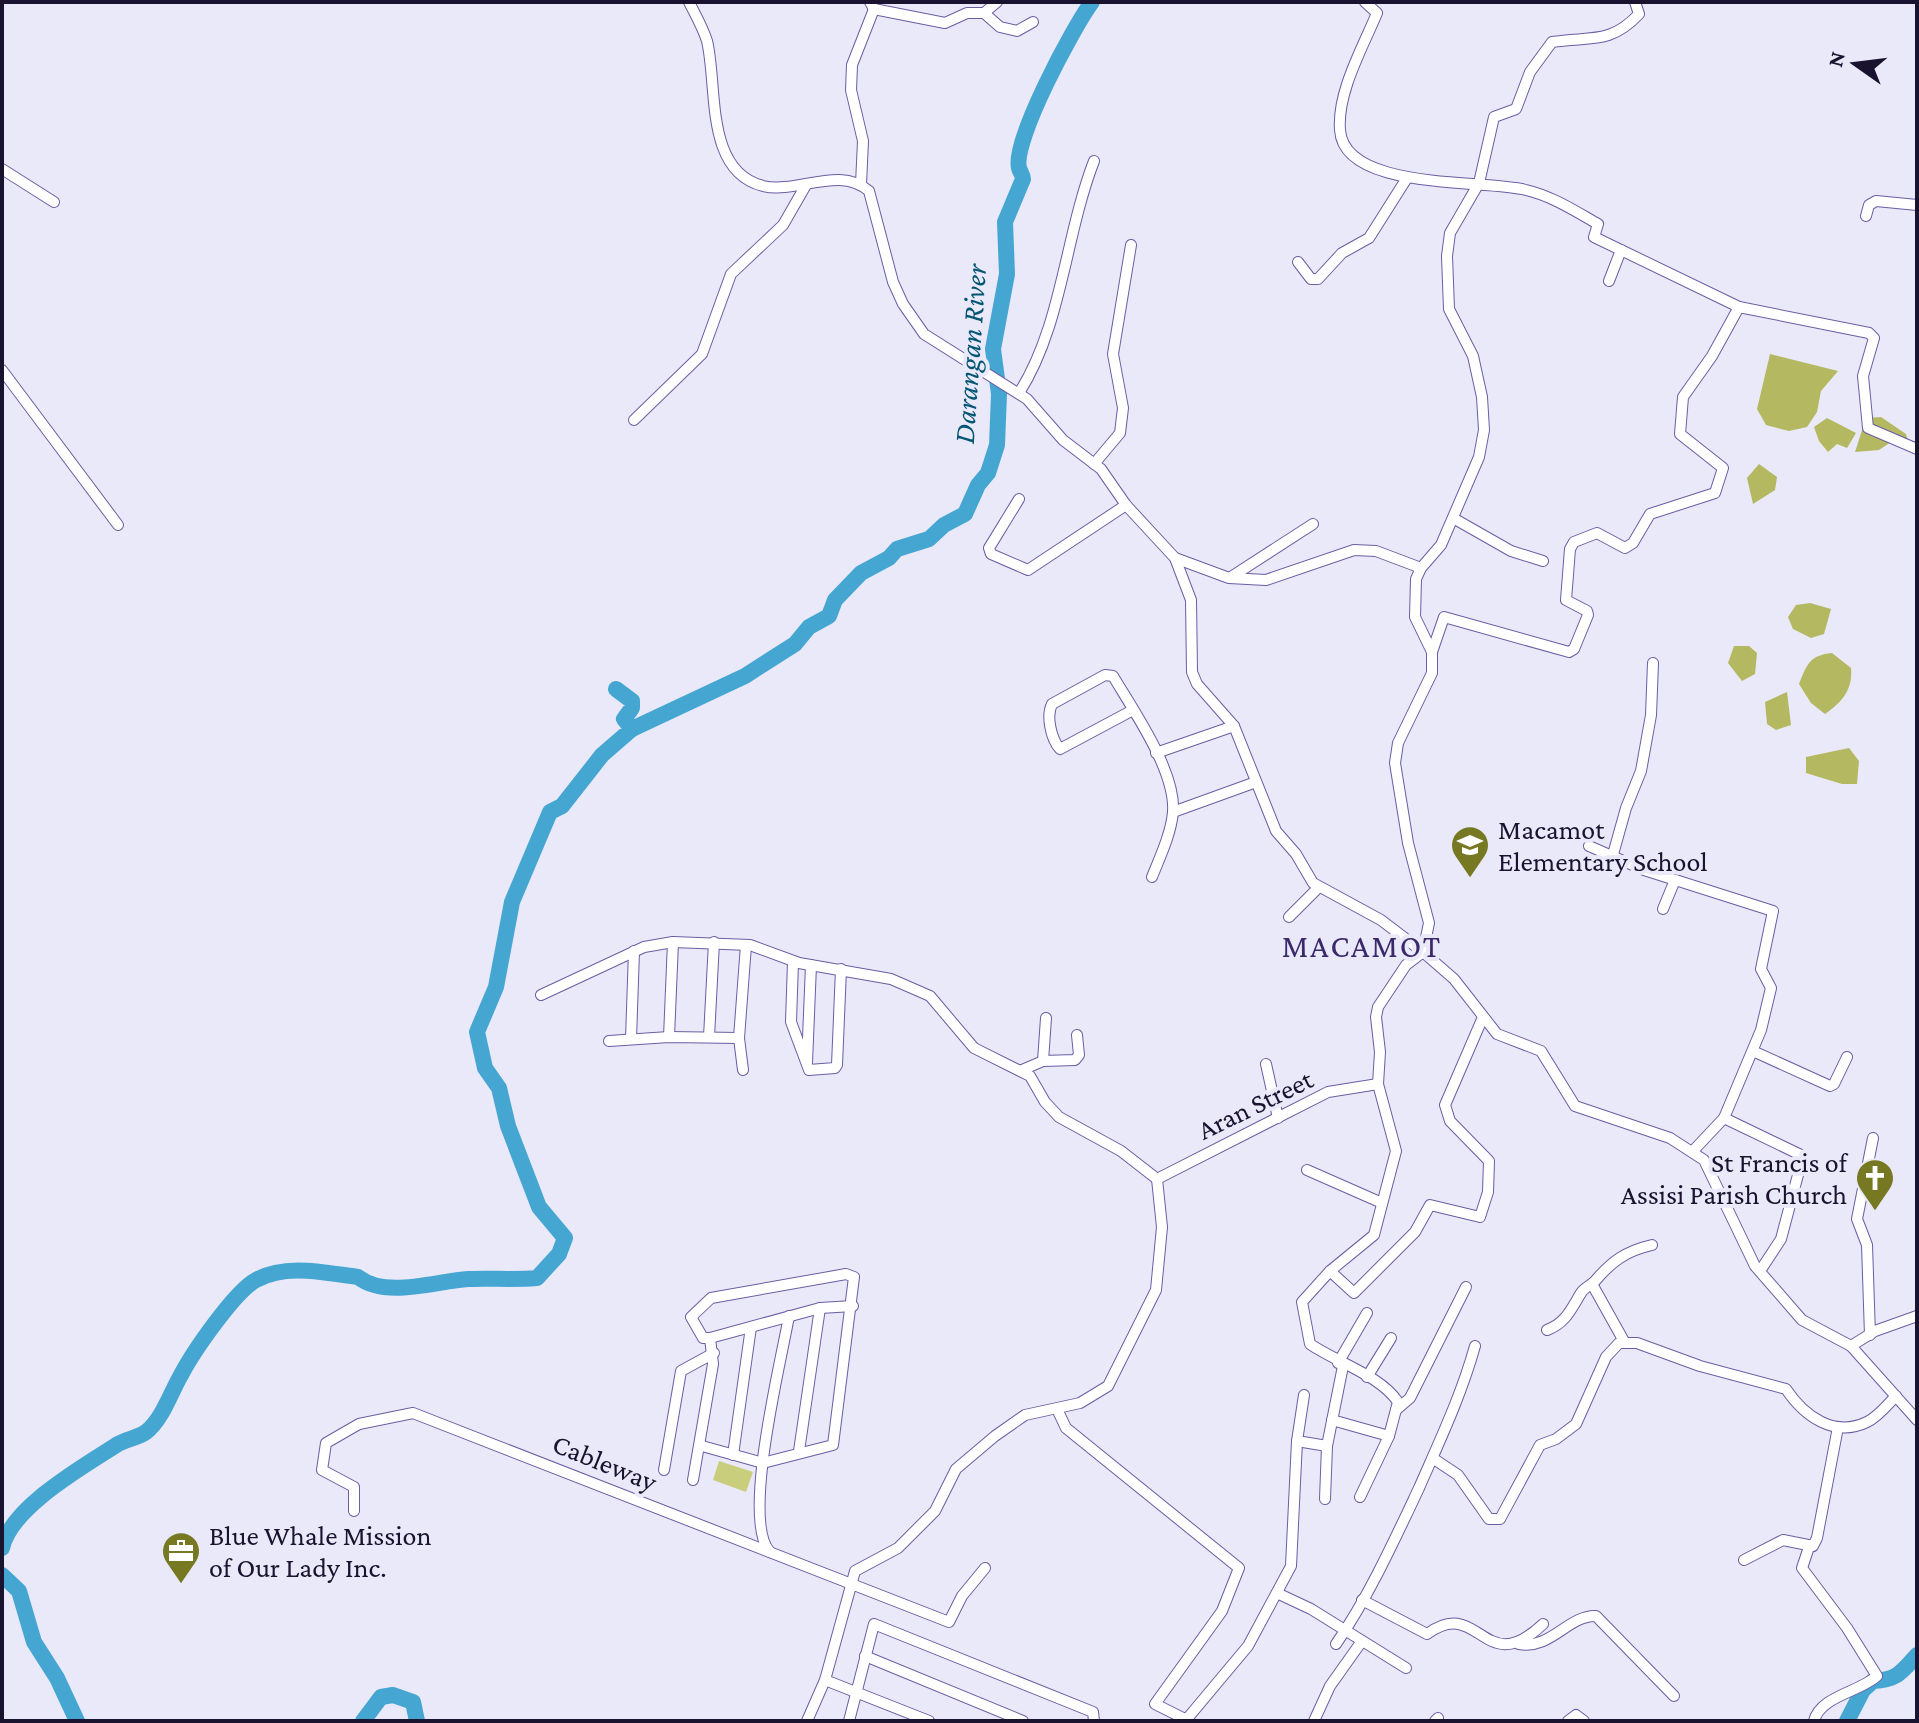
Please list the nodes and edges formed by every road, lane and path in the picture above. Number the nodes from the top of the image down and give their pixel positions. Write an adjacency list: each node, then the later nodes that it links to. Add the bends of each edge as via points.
1 (689, 2): 13 (street, via 707,40 719,133 733,168 755,184 780,190)
2 (997, 2): 6 (street)
3 (1365, 2): 10 (street, via 1377,13 1347,91 1342,142 1351,156)
4 (1635, 2): 11 (street, via 1639,14 1624,29 1603,39 1552,42 1530,72 1516,109 1494,117)
5 (872, 5): 6 (street, via 945,23 967,13); 12 (street, via 873,21 852,65 851,90 863,141)
6 (984, 13): 7 (street, via 1000,27 1017,31)
7 (1033, 22)
8 (1094, 161): 23 (street, via 1046,337 1034,369)
9 (2, 169): 14 (street)
10 (1407, 178): 11 (street); 19 (street, via 1369,238 1342,253 1318,279 1311,279)
11 (1479, 183): 18 (street, via 1548,197 1598,224 1594,237); 29 (street, via 1450,233 1447,256 1449,309 1473,356 1484,430 1479,457)
12 (861, 184): 13 (street, via 849,179); 23 (street, via 869,191 903,304 924,334)
13 (806, 185): 24 (street, via 783,225 731,274 702,354)
14 (54, 202)
15 (1917, 205): 16 (street, via 1876,201)
16 (1866, 216)
17 (1131, 245): 26 (street, via 1113,354 1123,408 1120,433)
18 (1621, 250): 20 (street); 21 (street)
19 (1298, 262)
20 (1609, 281)
21 (1739, 307): 25 (street, via 1869,333 1874,338 1863,376 1868,428); 36 (street, via 1683,397 1680,434 1723,468 1715,493 1650,514 1625,548 1597,533 1574,542 1566,600 1588,615 1569,652 1444,617)
22 (2, 370): 31 (street)
23 (1015, 390): 26 (street)
24 (634, 420)
25 (1917, 449)
26 (1094, 464): 28 (street)
27 (1019, 499): 28 (street, via 989,548 991,554 1028,570)
28 (1126, 505): 32 (street)
29 (1453, 518): 33 (street, via 1511,551); 34 (street, via 1441,545)
30 (1313, 524): 35 (street)
31 (118, 525)
32 (1175, 558): 35 (street); 39 (street, via 1191,600 1192,672)
33 (1543, 561)
34 (1421, 568): 35 (street, via 1376,551 1354,550 1266,580); 36 (street, via 1415,617)
35 (1229, 578)
36 (1432, 652): 54 (street, via 1432,673 1398,743 1395,763 1429,923)
37 (1653, 663): 44 (street, via 1641,771)
38 (1133, 710): 38 (street, via 1067,748 1055,744 1049,708 1105,675 1113,676); 40 (street)
39 (1234, 726): 40 (street); 41 (street)
40 (1156, 753): 42 (street)
41 (1256, 782): 42 (street); 47 (street, via 1276,831)
42 (1173, 812): 45 (street)
43 (1589, 846): 44 (street)
44 (1612, 858): 46 (street)
45 (1152, 877)
46 (1675, 880): 48 (street); 67 (street, via 1773,911 1761,969 1771,988)
47 (1318, 888): 49 (street); 54 (street, via 1381,920)
48 (1663, 909)
49 (1289, 917)
50 (673, 942): 51 (street); 53 (street); 62 (street)
51 (714, 942): 52 (street); 63 (street)
52 (746, 945): 55 (street); 64 (street)
53 (634, 951): 58 (street); 65 (street)
54 (1423, 952): 59 (street, via 1454,979); 74 (street, via 1406,965 1378,1007)
55 (793, 962): 56 (street); 71 (street, via 791,1022)
56 (811, 965): 57 (street); 71 (street)
57 (841, 969): 71 (street, via 837,1065); 73 (street, via 891,979 930,996 974,1048)
58 (541, 995)
59 (1483, 1017): 78 (street, via 1497,1034 1541,1051 1575,1106 1670,1138); 83 (street, via 1445,1105 1450,1121 1489,1161 1480,1217 1430,1205 1415,1232 1354,1293)
60 (1046, 1018): 69 (street)
61 (1077, 1035): 69 (street, via 1075,1060)
62 (669, 1037): 63 (street); 65 (street)
63 (709, 1037): 64 (street)
64 (739, 1038): 72 (street)
65 (631, 1039): 66 (street)
66 (609, 1041)
67 (1755, 1052): 68 (street, via 1830,1086); 76 (street)
68 (1847, 1057)
69 (1043, 1061): 73 (street)
70 (1266, 1064): 75 (street)
71 (806, 1067)
72 (743, 1070)
73 (1022, 1070): 80 (street, via 1059,1117 1121,1151)
74 (1378, 1084): 75 (street, Aran Street, via 1328,1092); 81 (street, via 1396,1151)
75 (1278, 1118): 80 (street, Aran Street)
76 (1724, 1118): 78 (street); 84 (street, via 1803,1156 1781,1239)
77 (1873, 1138): 94 (street, via 1857,1219 1867,1245)
78 (1692, 1152): 84 (street, via 1704,1160)
79 (1307, 1170): 81 (street)
80 (1157, 1179): 105 (street, via 1162,1227 1156,1290 1108,1386)
81 (1382, 1203): 83 (street, via 1374,1235)
82 (1652, 1245): 85 (street, via 1618,1257)
83 (1330, 1271): 101 (street, via 1302,1302 1310,1344)
84 (1760, 1271): 99 (street, via 1802,1320)
85 (1592, 1284): 93 (street, via 1583,1289 1568,1317); 97 (street)
86 (1466, 1287): 106 (street, via 1410,1398)
87 (853, 1306): 88 (street); 95 (street, via 854,1277 846,1274 711,1298 691,1317 703,1338); 114 (street, via 833,1445)
88 (820, 1308): 90 (street); 114 (street)
89 (1367, 1313): 101 (street)
90 (789, 1316): 92 (street); 117 (street)
91 (1917, 1316): 94 (street)
92 (751, 1327): 95 (street); 115 (street)
93 (1547, 1330)
94 (1870, 1335): 99 (street)
95 (710, 1338): 100 (street)
96 (1391, 1338): 102 (street)
97 (1625, 1343): 109 (street, via 1786,1389 1809,1414); 116 (street, via 1606,1357 1576,1424 1540,1445 1500,1519 1489,1519 1458,1475)
98 (1475, 1346): 116 (street)
99 (1851, 1346): 104 (street)
100 (714, 1353): 112 (street); 118 (street, via 681,1371)
101 (1340, 1364): 102 (street); 107 (street)
102 (1367, 1377): 106 (street, via 1388,1387 1398,1402)
103 (1304, 1395): 111 (street)
104 (1896, 1396): 108 (street); 109 (street, via 1868,1422)
105 (1057, 1409): 127 (street, via 1025,1415 956,1469 935,1511 898,1548 855,1571); 140 (street, via 1066,1428 1239,1568 1222,1611 1155,1704)
106 (1396, 1410): 110 (street)
107 (1332, 1420): 110 (street); 113 (street)
108 (1917, 1420)
109 (1838, 1427): 123 (street, via 1817,1538)
110 (1389, 1436): 120 (street)
111 (1297, 1441): 113 (street); 128 (street, via 1295,1550)
112 (702, 1446): 115 (street); 119 (street)
113 (1327, 1446): 121 (street)
114 (799, 1451): 117 (street)
115 (733, 1455): 117 (street)
116 (1434, 1459): 129 (street)
117 (763, 1463): 124 (street, via 760,1539)
118 (664, 1470)
119 (693, 1480)
120 (1360, 1497)
121 (1325, 1499)
122 (354, 1511): 124 (street, Cableway, via 354,1487 322,1470 326,1443 376,1418 413,1413)
123 (1809, 1547): 125 (street, via 1783,1540); 149 (street, via 1802,1568 1877,1676 1826,1704)
124 (771, 1554): 127 (street, Cableway)
125 (1744, 1560)
126 (985, 1568): 127 (street, Cableway, via 949,1622)
127 (850, 1584): 137 (street)
128 (1279, 1594): 131 (street); 140 (street, via 1248,1646)
129 (1362, 1600): 131 (street); 134 (street, via 1427,1634 1444,1621 1454,1621 1503,1646)
130 (1543, 1624): 134 (street)
131 (1346, 1630): 132 (street); 133 (street)
132 (1362, 1641): 136 (street); 146 (street, via 1330,1686)
133 (1336, 1644)
134 (1519, 1644): 139 (street, via 1545,1641 1580,1618 1596,1616)
135 (865, 1656): 138 (street); 144 (street); 145 (street, via 872,1627 878,1624 1086,1708)
136 (1406, 1668)
137 (825, 1680): 138 (street); 141 (street)
138 (856, 1692): 142 (street); 143 (street)
139 (1674, 1696)
140 (1187, 1720)
141 (807, 1721)
142 (849, 1721)
143 (929, 1721)
144 (1023, 1721)
145 (1094, 1721)
146 (1314, 1721)
147 (1568, 1721): 148 (street, via 1576,1715)
148 (1584, 1721)
149 (1814, 1721)

